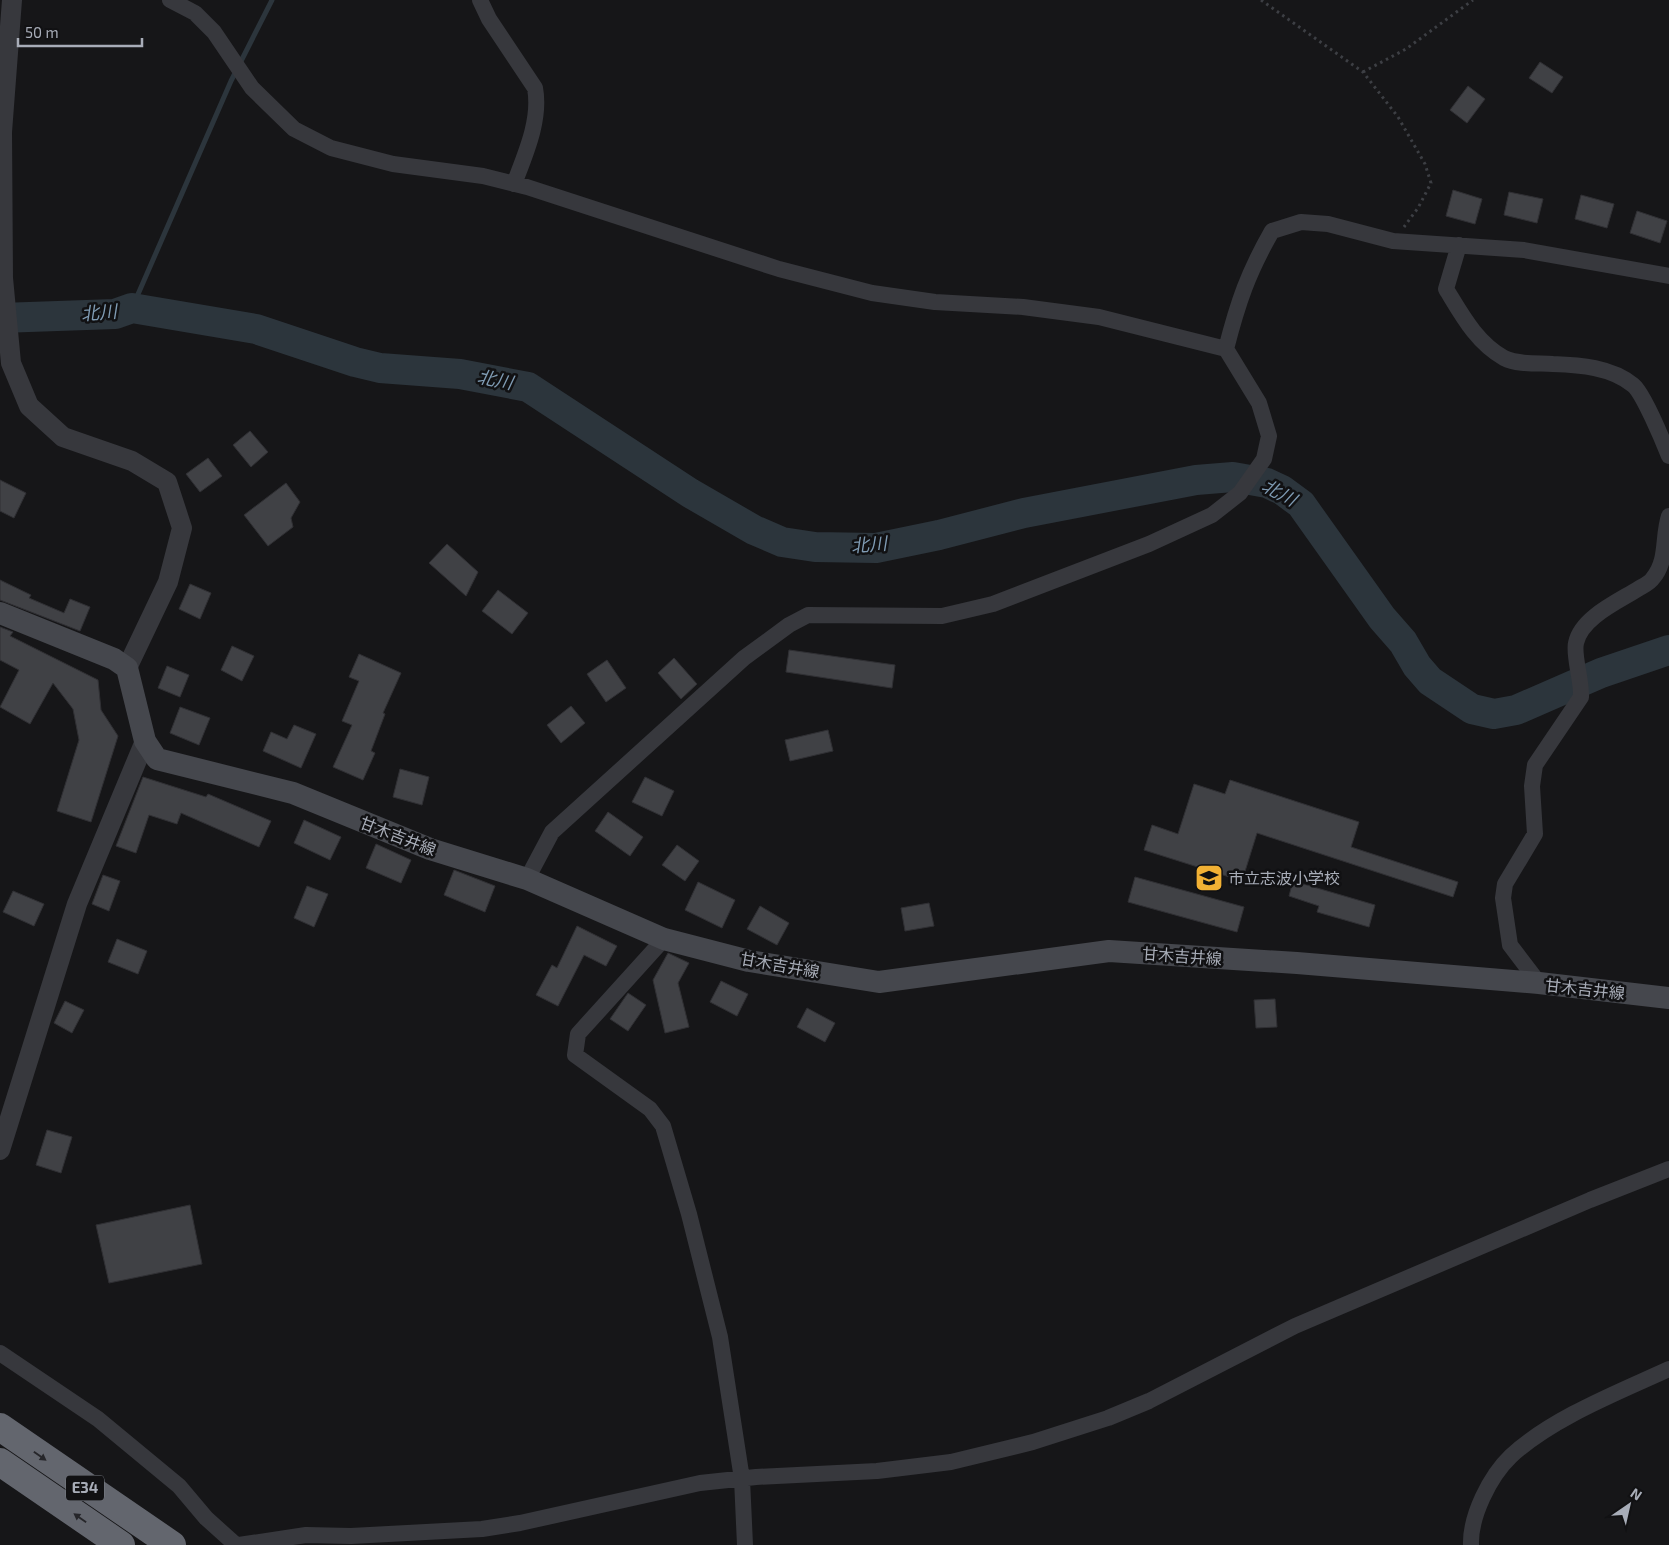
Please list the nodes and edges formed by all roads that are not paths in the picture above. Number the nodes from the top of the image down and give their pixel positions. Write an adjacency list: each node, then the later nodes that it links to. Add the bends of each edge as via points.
1 (12, 0): 11 (street, via 2,132 4,278 11,363 29,406 63,437 132,461 167,482 182,528 168,582)
2 (170, 0): 4 (street, via 195,13 214,32 252,88 294,129 331,148 393,164 483,176)
3 (480, 0): 4 (street, via 488,20 535,88 537,99 532,131)
4 (514, 184): 7 (street, via 779,269 872,293 1098,317)
5 (1459, 245): 6 (street, via 1524,250); 7 (street, via 1393,242 1328,224 1301,222 1272,231 1237,306); 8 (street, via 1446,289 1480,340 1505,358 1610,371 1634,386)
6 (1669, 276)
7 (1226, 349): 13 (street, via 1259,403 1269,436 1264,459 1240,492 1212,515 1149,544 993,604 942,616 808,615 789,625 744,658 552,832)
8 (1669, 456)
9 (1669, 516): 15 (street, via 1663,562 1653,579 1583,627 1575,644 1581,697 1535,765 1532,786 1536,834 1505,884 1503,898 1510,945)
10 (0, 613): 11 (main road, via 114,659)
11 (127, 668): 12 (main road, 甘木吉井線)
12 (144, 742): 13 (main road, 甘木吉井線, via 157,759 293,794 430,849); 17 (street, via 77,904)
13 (526, 879): 14 (main road, 甘木吉井線)
14 (664, 940): 15 (main road, 甘木吉井線, via 749,961 879,982 1109,951); 23 (street, via 578,1034 575,1055 650,1109 663,1126 720,1337)
15 (1539, 984): 16 (main road, 甘木吉井線)
16 (1669, 998)
17 (0, 1150)
18 (1669, 1170): 23 (street, via 1590,1200 1295,1326 1149,1401 1098,1421 1034,1442 952,1462 878,1472)
19 (0, 1353): 26 (street, via 98,1419 180,1486 206,1518)
20 (1669, 1369): 28 (street, via 1601,1400 1544,1432 1510,1456 1482,1495)
21 (0, 1427): 25 (highway, E34, one-way to 25)
22 (0, 1462): 24 (highway, E34, one-way to 22)
23 (742, 1479): 26 (street, via 700,1483 482,1529 351,1536 306,1535); 27 (street)
24 (121, 1545)
25 (172, 1545)
26 (238, 1545)
27 (745, 1545)
28 (1471, 1545)

